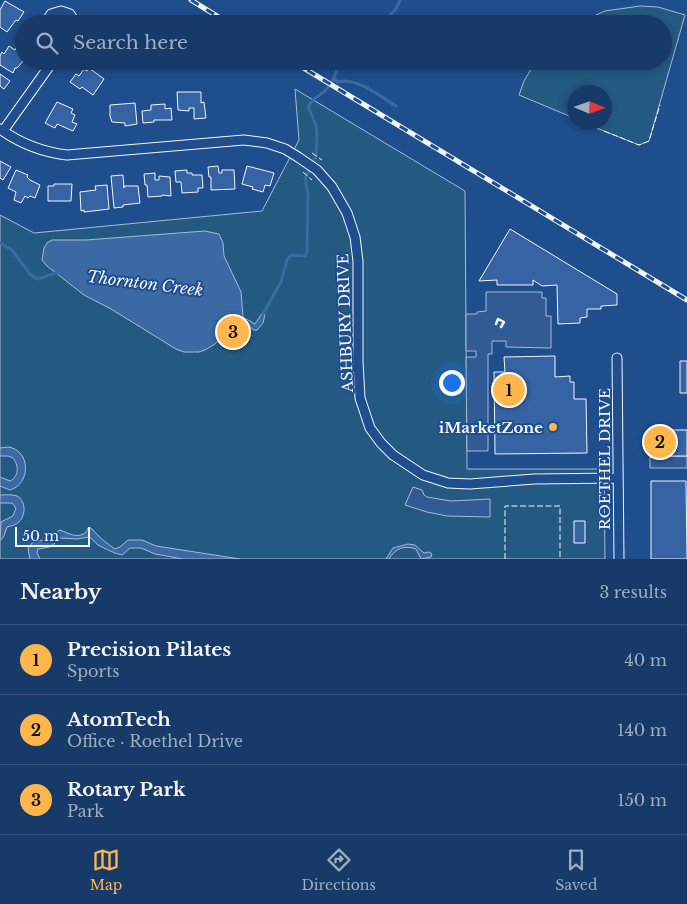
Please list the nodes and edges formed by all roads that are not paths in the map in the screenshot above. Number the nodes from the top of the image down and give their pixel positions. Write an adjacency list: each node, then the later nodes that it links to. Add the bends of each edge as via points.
1 (50, 15): 2 (street, via 61,11)
2 (71, 15)
3 (46, 70): 4 (street)
4 (1, 130): 6 (street, ASHBURY DRIVE, via 28,146 57,154 244,140 277,146 307,162 332,187 355,238 360,398 370,428 380,443 423,475 448,483)
5 (617, 358): 6 (street, ROETHEL DRIVE)
6 (618, 478): 7 (street, ROETHEL DRIVE)
7 (619, 559)

